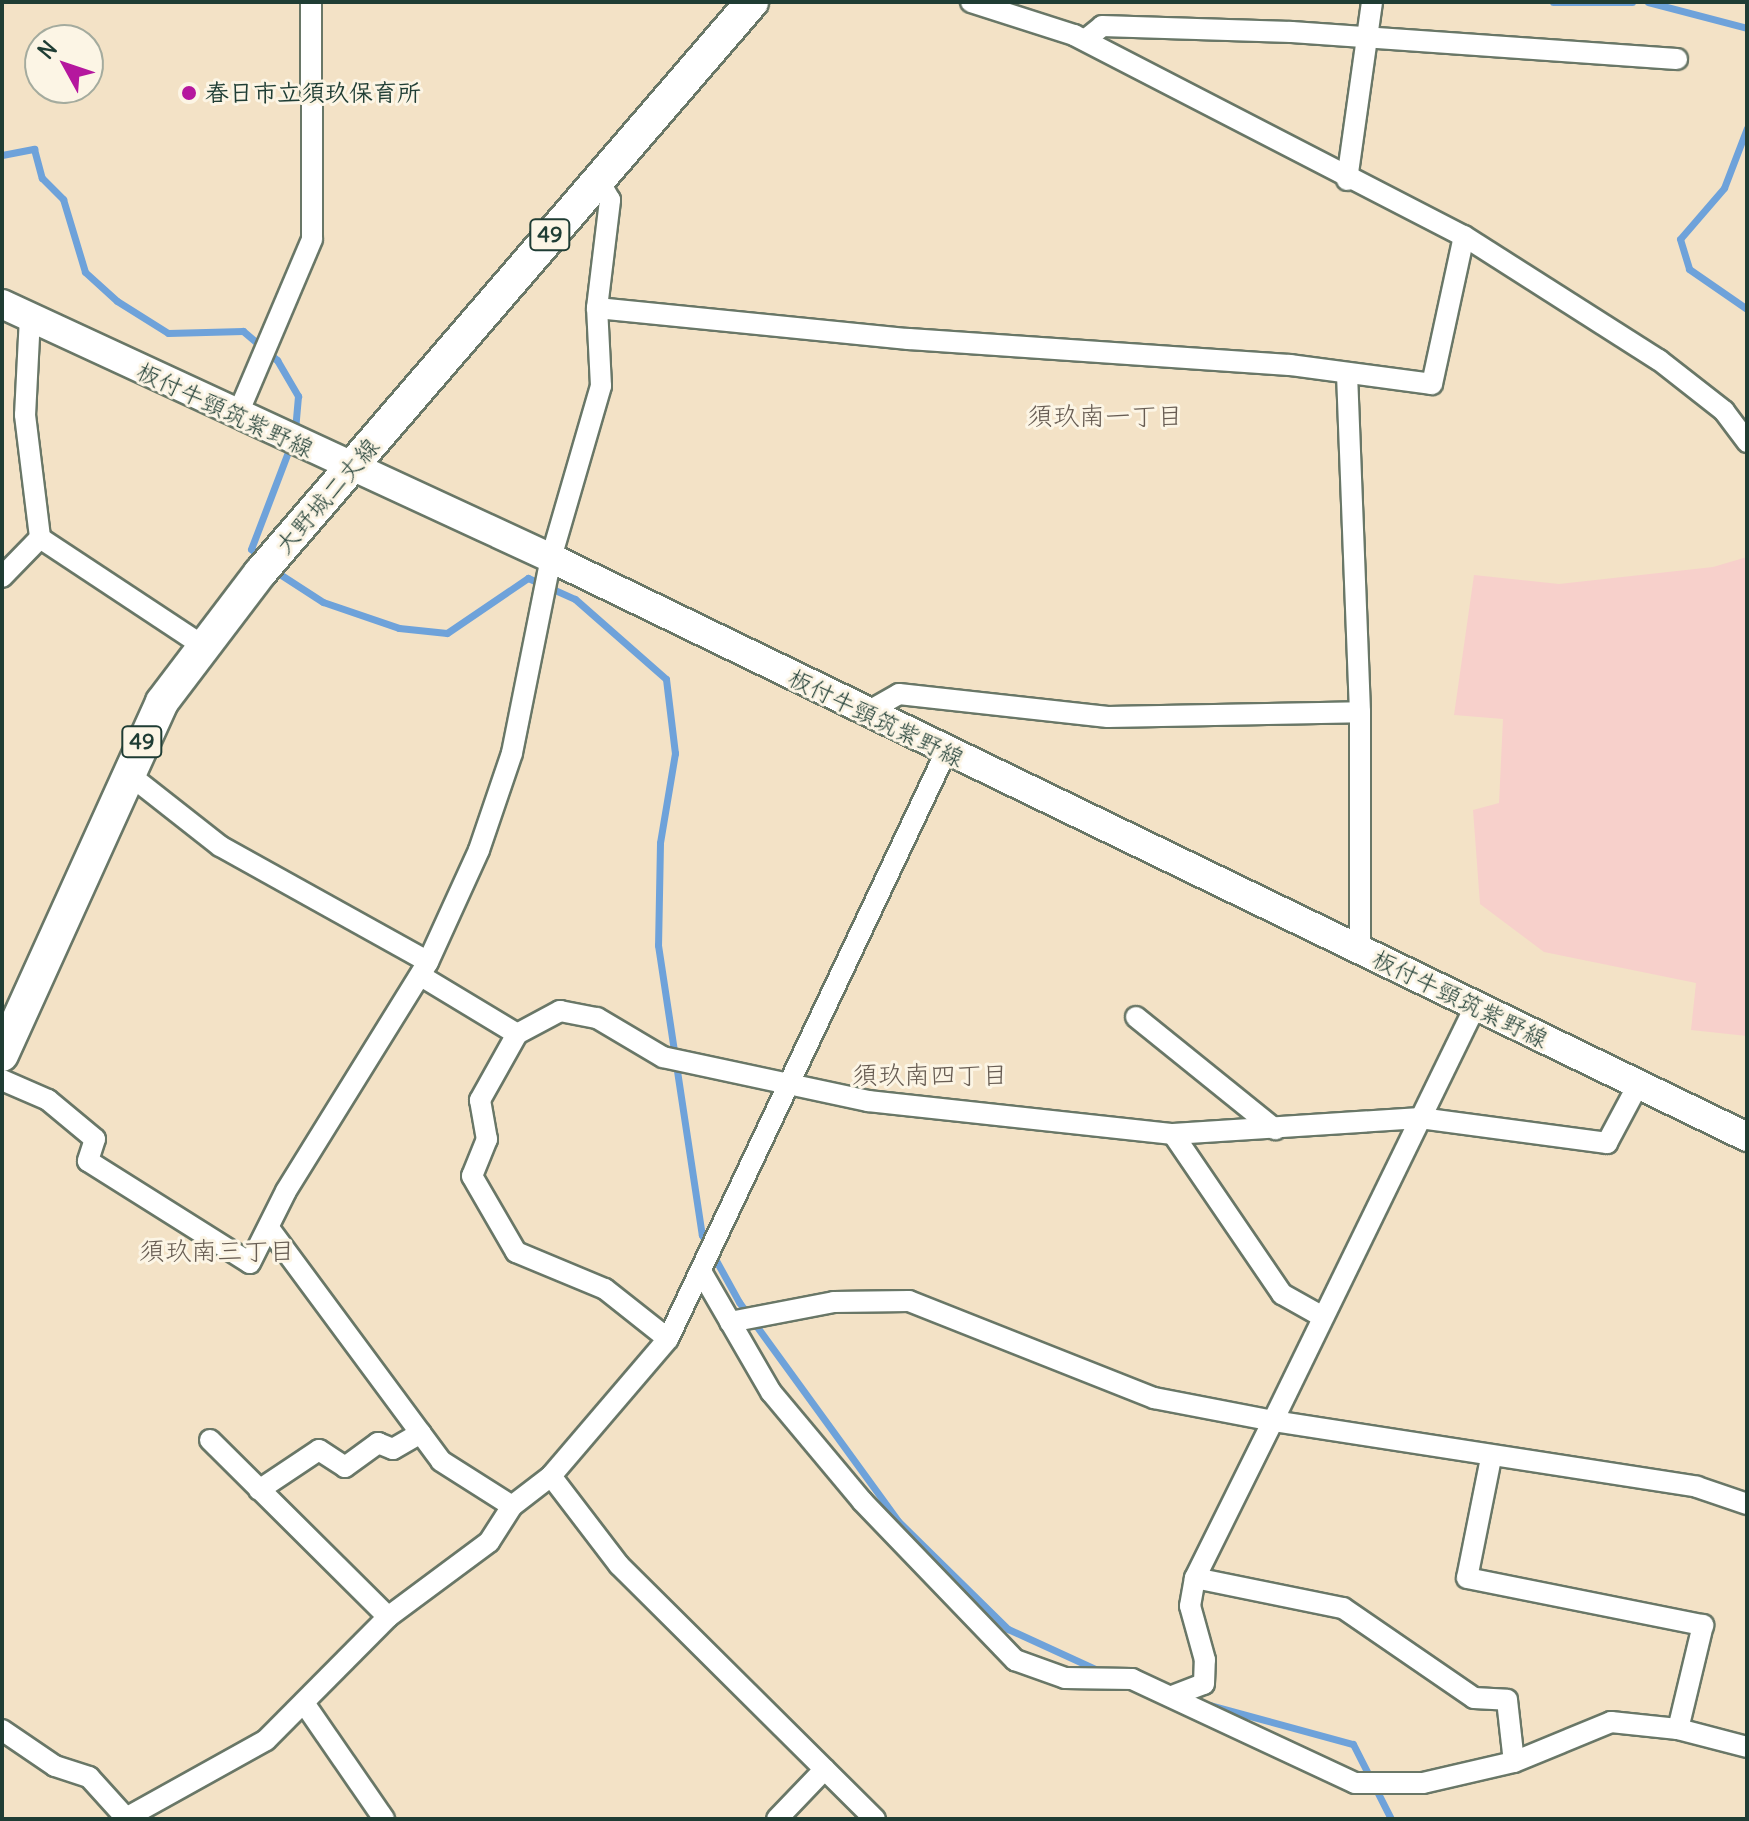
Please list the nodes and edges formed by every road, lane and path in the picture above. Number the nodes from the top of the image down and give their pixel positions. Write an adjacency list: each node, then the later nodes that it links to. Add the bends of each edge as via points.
1 (311, 2): 17 (street, via 312,239)
2 (752, 2): 8 (main road, 大野城二丈線 / 49)
3 (971, 2): 6 (street)
4 (1372, 2): 5 (street)
5 (1365, 38): 6 (street, via 1102,26); 7 (street); 9 (street)
6 (1085, 40): 9 (street)
7 (1677, 59)
8 (598, 179): 12 (street, via 610,200); 19 (main road, 大野城二丈線 / 49)
9 (1347, 180): 10 (street)
10 (1464, 236): 14 (street, via 1432,384); 15 (street, via 1659,360)
11 (2, 304): 13 (main road, 板付牛頸筑紫野線)
12 (597, 308): 14 (street); 21 (street, via 601,386)
13 (30, 317): 17 (main road, 板付牛頸筑紫野線); 20 (street, via 25,415)
14 (1347, 375): 24 (street)
15 (1724, 411): 16 (street); 18 (street)
16 (1747, 414)
17 (237, 416): 19 (main road, 板付牛頸筑紫野線)
18 (1747, 442)
19 (349, 469): 21 (main road, 板付牛頸筑紫野線); 23 (main road, 大野城二丈線 / 49)
20 (40, 538): 22 (street); 23 (street)
21 (551, 558): 25 (main road, 板付牛頸筑紫野線); 29 (street, via 512,753)
22 (2, 577)
23 (203, 646): 27 (main road, 大野城二丈線 / 49, via 162,702)
24 (1360, 712): 25 (street, via 1108,717 899,694); 28 (street)
25 (864, 714): 26 (main road, 板付牛頸筑紫野線)
26 (946, 752): 28 (main road, 板付牛頸筑紫野線); 35 (street)
27 (126, 772): 29 (street, via 220,846); 33 (main road, 大野城二丈線 / 49)
28 (1360, 951): 30 (main road, 板付牛頸筑紫野線)
29 (424, 969): 32 (street); 41 (street, via 286,1191)
30 (1475, 1006): 36 (main road, 板付牛頸筑紫野線); 37 (street)
31 (1136, 1017): 38 (street)
32 (517, 1034): 35 (street, via 560,1011 597,1018 663,1057); 45 (street, via 480,1100 487,1139 472,1176 516,1252 605,1289)
33 (2, 1055)
34 (2, 1080): 41 (street, via 48,1100 95,1139 88,1161 250,1263)
35 (795, 1080): 39 (street, via 868,1101); 42 (street)
36 (1638, 1085): 37 (street, via 1607,1143); 40 (main road, 板付牛頸筑紫野線)
37 (1420, 1118): 38 (street); 43 (street)
38 (1275, 1129): 39 (street)
39 (1173, 1134): 43 (street, via 1282,1294)
40 (1747, 1137)
41 (271, 1231): 47 (street)
42 (702, 1273): 44 (street); 45 (street)
43 (1323, 1317): 46 (street)
44 (730, 1322): 46 (street, via 834,1302 909,1301 1154,1398); 56 (street, via 771,1392 851,1489 1015,1660 1065,1678 1132,1679)
45 (668, 1339): 50 (street)
46 (1273, 1421): 49 (street); 54 (street)
47 (421, 1433): 51 (street, via 393,1449 378,1443 345,1467 319,1450); 53 (street, via 441,1461)
48 (210, 1440): 51 (street)
49 (1491, 1458): 52 (street, via 1697,1487); 58 (street, via 1467,1578 1703,1625)
50 (551, 1476): 53 (street); 62 (street, via 619,1565)
51 (259, 1490): 55 (street)
52 (1747, 1504)
53 (512, 1506): 55 (street, via 489,1542)
54 (1195, 1578): 56 (street, via 1190,1606 1205,1660 1204,1684); 61 (street, via 1343,1608 1474,1698 1507,1700)
55 (388, 1617): 57 (street)
56 (1172, 1696): 61 (street, via 1355,1783 1423,1783)
57 (304, 1703): 63 (street, via 266,1740); 64 (street)
58 (1678, 1729): 60 (street); 61 (street, via 1611,1722)
59 (2, 1730): 63 (street, via 55,1766 89,1777)
60 (1747, 1747)
61 (1514, 1762)
62 (825, 1769): 65 (street); 66 (street)
63 (126, 1818)
64 (384, 1819)
65 (777, 1819)
66 (875, 1819)

